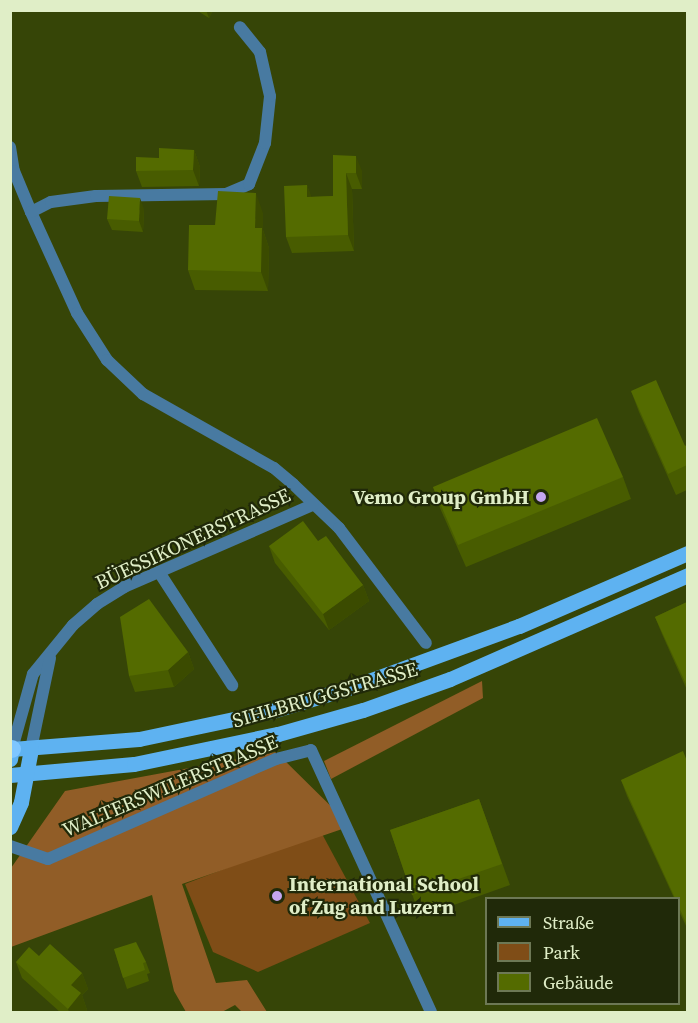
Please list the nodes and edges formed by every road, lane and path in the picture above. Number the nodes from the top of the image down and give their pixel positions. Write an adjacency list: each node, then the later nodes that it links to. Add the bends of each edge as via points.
1 (240, 27): 3 (street, via 260,52 270,96 265,143 249,184 225,194 73,199 51,202)
2 (10, 147): 3 (street, BÜESSIKONERSTRASSE, via 14,171)
3 (31, 212): 4 (street, BÜESSIKONERSTRASSE, via 77,313 107,360 143,394 274,468)
4 (313, 505): 6 (street, BÜESSIKONERSTRASSE); 8 (street, via 339,528)
5 (687, 553): 11 (main road, SIHLBRUGGSTRASSE, via 512,629 283,708 139,739)
6 (159, 572): 9 (street, BÜESSIKONERSTRASSE, via 97,604); 10 (street)
7 (687, 575): 13 (main road, SIHLBRUGGSTRASSE, via 450,679 363,710 207,750 134,764)
8 (426, 643)
9 (52, 651): 11 (street); 12 (street, BÜESSIKONERSTRASSE, via 33,674 24,694)
10 (232, 685)
11 (31, 749): 12 (main road, SIHLBRUGGSTRASSE); 13 (main road)
12 (11, 752)
13 (27, 774): 14 (main road, SIHLBRUGGSTRASSE); 15 (main road)
14 (10, 775)
15 (10, 827)
16 (10, 846): 17 (street, WALTERSWILERSTRASSE, via 48,859 276,759 311,750)
17 (431, 1012)

